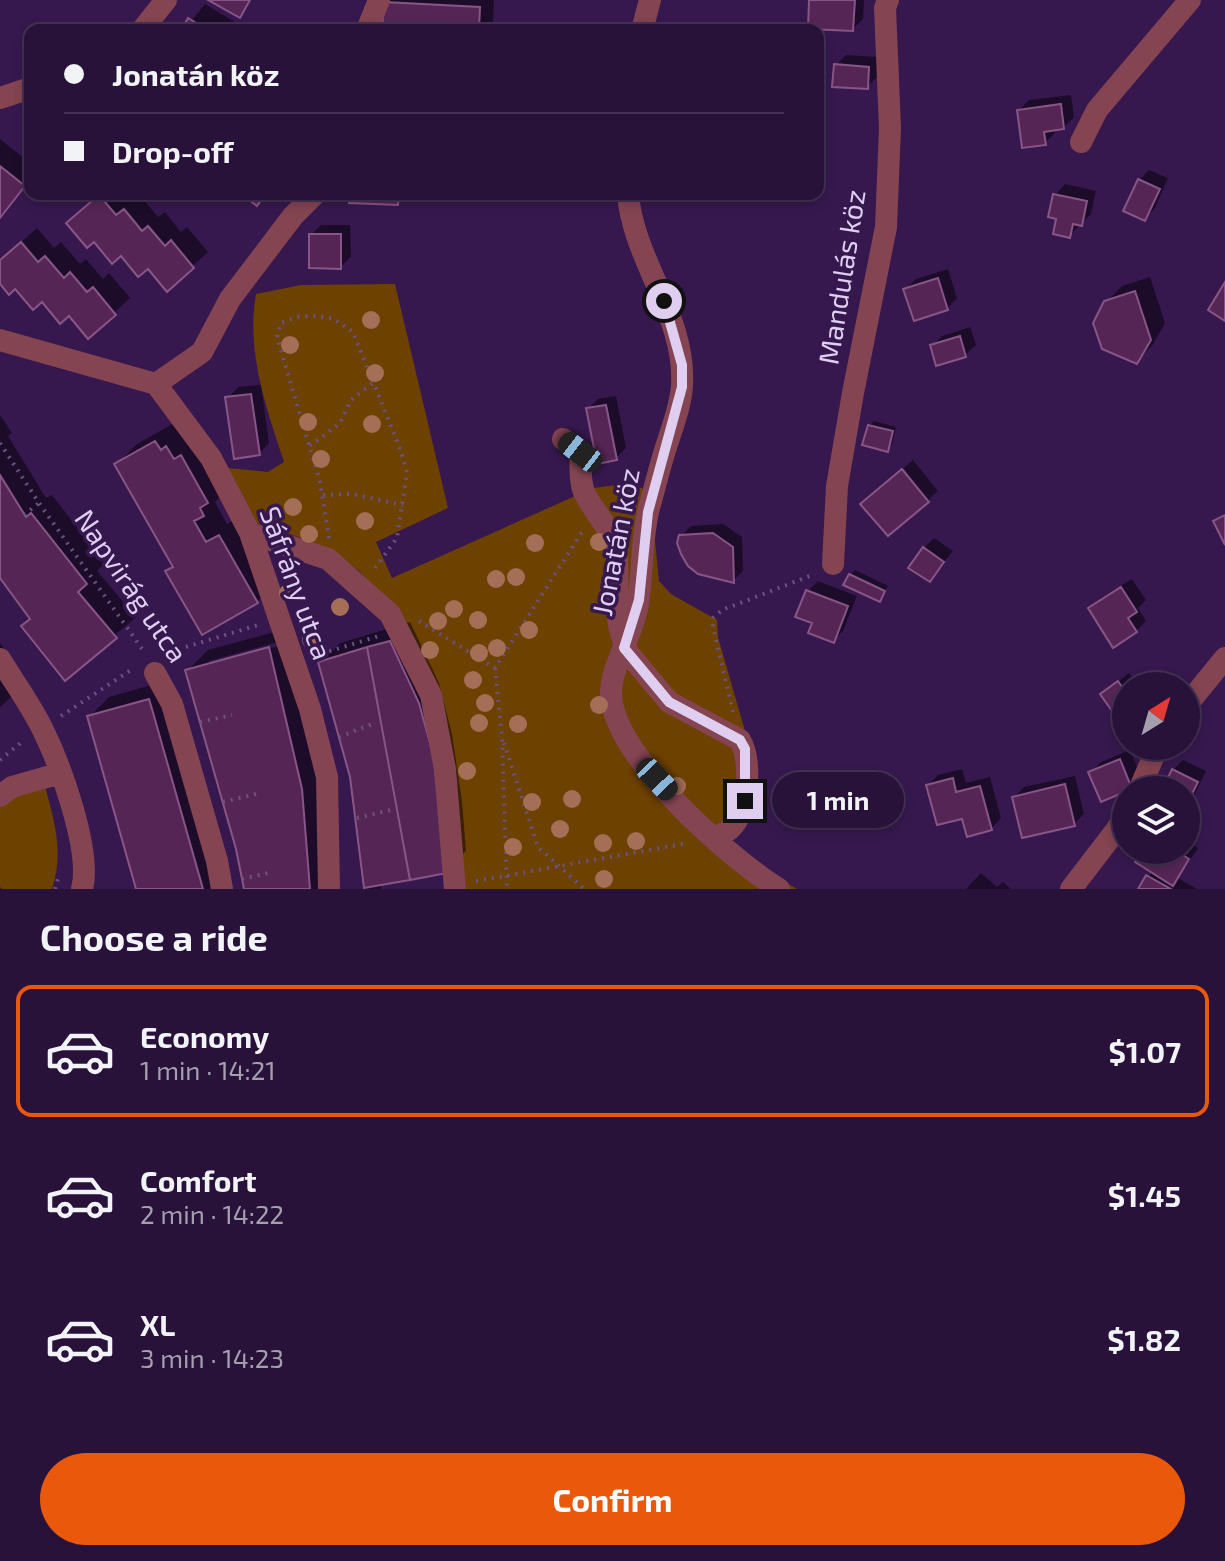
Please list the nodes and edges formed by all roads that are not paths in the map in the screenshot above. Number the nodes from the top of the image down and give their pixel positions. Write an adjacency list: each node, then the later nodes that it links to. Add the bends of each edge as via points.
1 (166, 0): 6 (street)
2 (379, 0): 7 (street)
3 (650, 0): 8 (street)
4 (888, 0): 18 (street, Mandulás köz, via 886,227)
5 (1190, 0): 11 (street, via 1097,110)
6 (147, 24)
7 (369, 24)
8 (644, 24)
9 (24, 90): 10 (street)
10 (0, 98)
11 (1081, 142)
12 (309, 200): 15 (street, via 230,299 202,352)
13 (629, 200): 19 (street, Jonatán köz, via 671,321 682,387 648,512 639,600)
14 (0, 340): 15 (street)
15 (156, 384): 17 (street, Sáfrány utca, via 211,458)
16 (563, 439): 19 (street, via 580,452 583,493 607,525 615,548 620,578 617,621)
17 (250, 533): 29 (street, via 328,559 394,622 431,695 445,769); 31 (street, Sáfrány utca, via 310,709 327,777)
18 (826, 568)
19 (625, 646): 27 (street, Jonatán köz, via 611,690 623,736 638,759); 27 (street, via 669,702 731,734 745,749 745,801 731,829)
20 (1225, 658): 23 (street)
21 (0, 659): 24 (street, via 42,728)
22 (155, 673): 28 (street, Napvirág utca, via 172,704 217,861)
23 (1200, 689)
24 (52, 775): 25 (street); 30 (street, via 82,844)
25 (0, 796)
26 (1112, 836): 33 (street)
27 (714, 838): 32 (street, Jonatán köz)
28 (232, 884)
29 (454, 886)
30 (82, 889)
31 (329, 889)
32 (779, 889)
33 (1071, 889)

